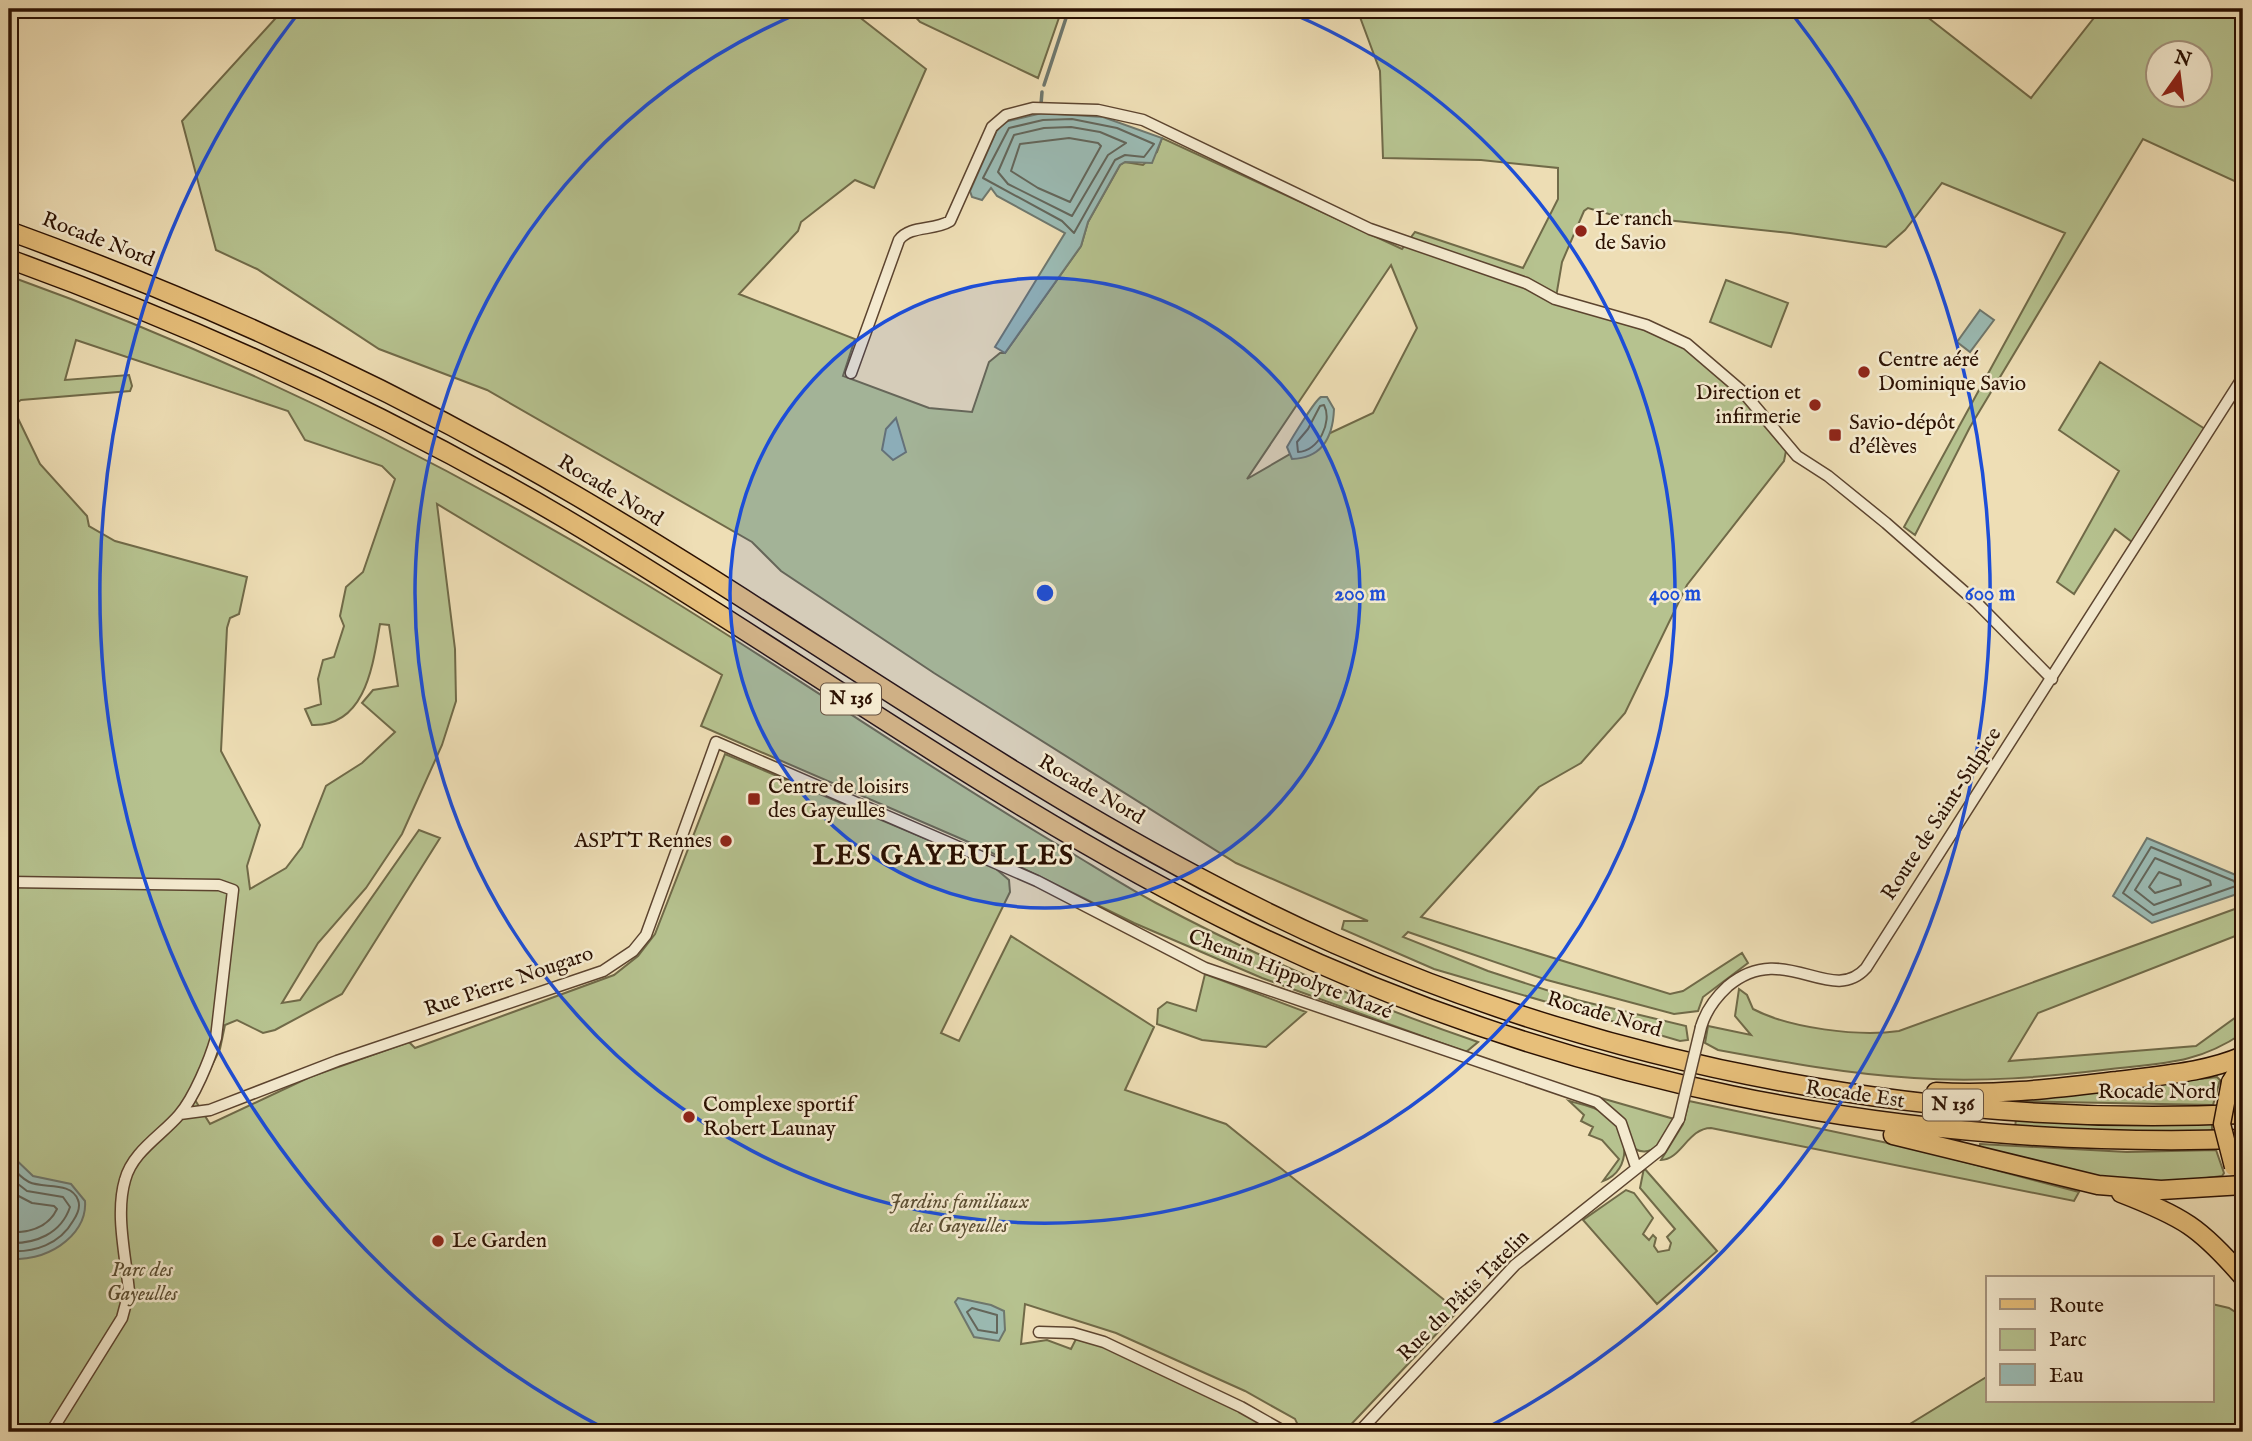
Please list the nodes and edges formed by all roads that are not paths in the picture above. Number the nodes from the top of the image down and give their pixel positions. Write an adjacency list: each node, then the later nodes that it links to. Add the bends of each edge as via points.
1 (9, 231): 8 (highway, Rocade Nord / N 136, via 211,310 465,433 665,550 1081,813 1257,907 1470,997)
2 (9, 259): 10 (highway, N 136, via 201,334 433,445 568,520 1068,834 1246,930 1466,1022 1602,1066)
3 (851, 373): 5 (street, via 899,240 905,233 950,221 999,120 1020,110 1055,107 1143,120 1370,229 1526,283 1555,299 1646,325 1688,344 1743,392 1797,456 1886,523 1976,602)
4 (2243, 377): 5 (street, Route de Saint-Sulpice)
5 (2052, 679): 14 (street, Route de Saint-Sulpice, bridge, via 1858,976 1843,982 1787,968 1753,971 1716,998 1701,1027 1679,1119 1661,1149)
6 (716, 742): 11 (street, Rue Pierre Nougaro, via 655,915 646,935 618,962 210,1110); 14 (street, Chemin Hippolyte Mazé, via 1037,881 1205,968 1597,1102 1622,1123)
7 (9, 882): 11 (street, via 231,887 216,1038)
8 (1667, 1056): 9 (highway, via 1871,1086 1975,1094 2173,1074); 12 (highway, Rocade Nord / N 136, via 1838,1091 1958,1106 2078,1115)
9 (2243, 1058): 15 (main road, bridge, via 2230,1082 2222,1125 2233,1167)
10 (1713, 1093): 13 (highway, Rocade Est / N 136, via 1869,1121 2018,1136); 16 (highway)
11 (180, 1114): 19 (street, via 155,1137 125,1179 122,1214 129,1292 122,1318)
12 (2243, 1114)
13 (2243, 1139)
14 (1636, 1167): 21 (street, Rue du Pâtis Tatelin, via 1515,1265)
15 (2243, 1184): 16 (highway, via 2161,1190)
16 (2098, 1185): 17 (highway, via 2175,1214 2215,1244)
17 (2243, 1277)
18 (1040, 1332): 20 (street, via 1066,1332 1104,1342 1241,1406)
19 (51, 1432)
20 (1285, 1432)
21 (1359, 1432)

